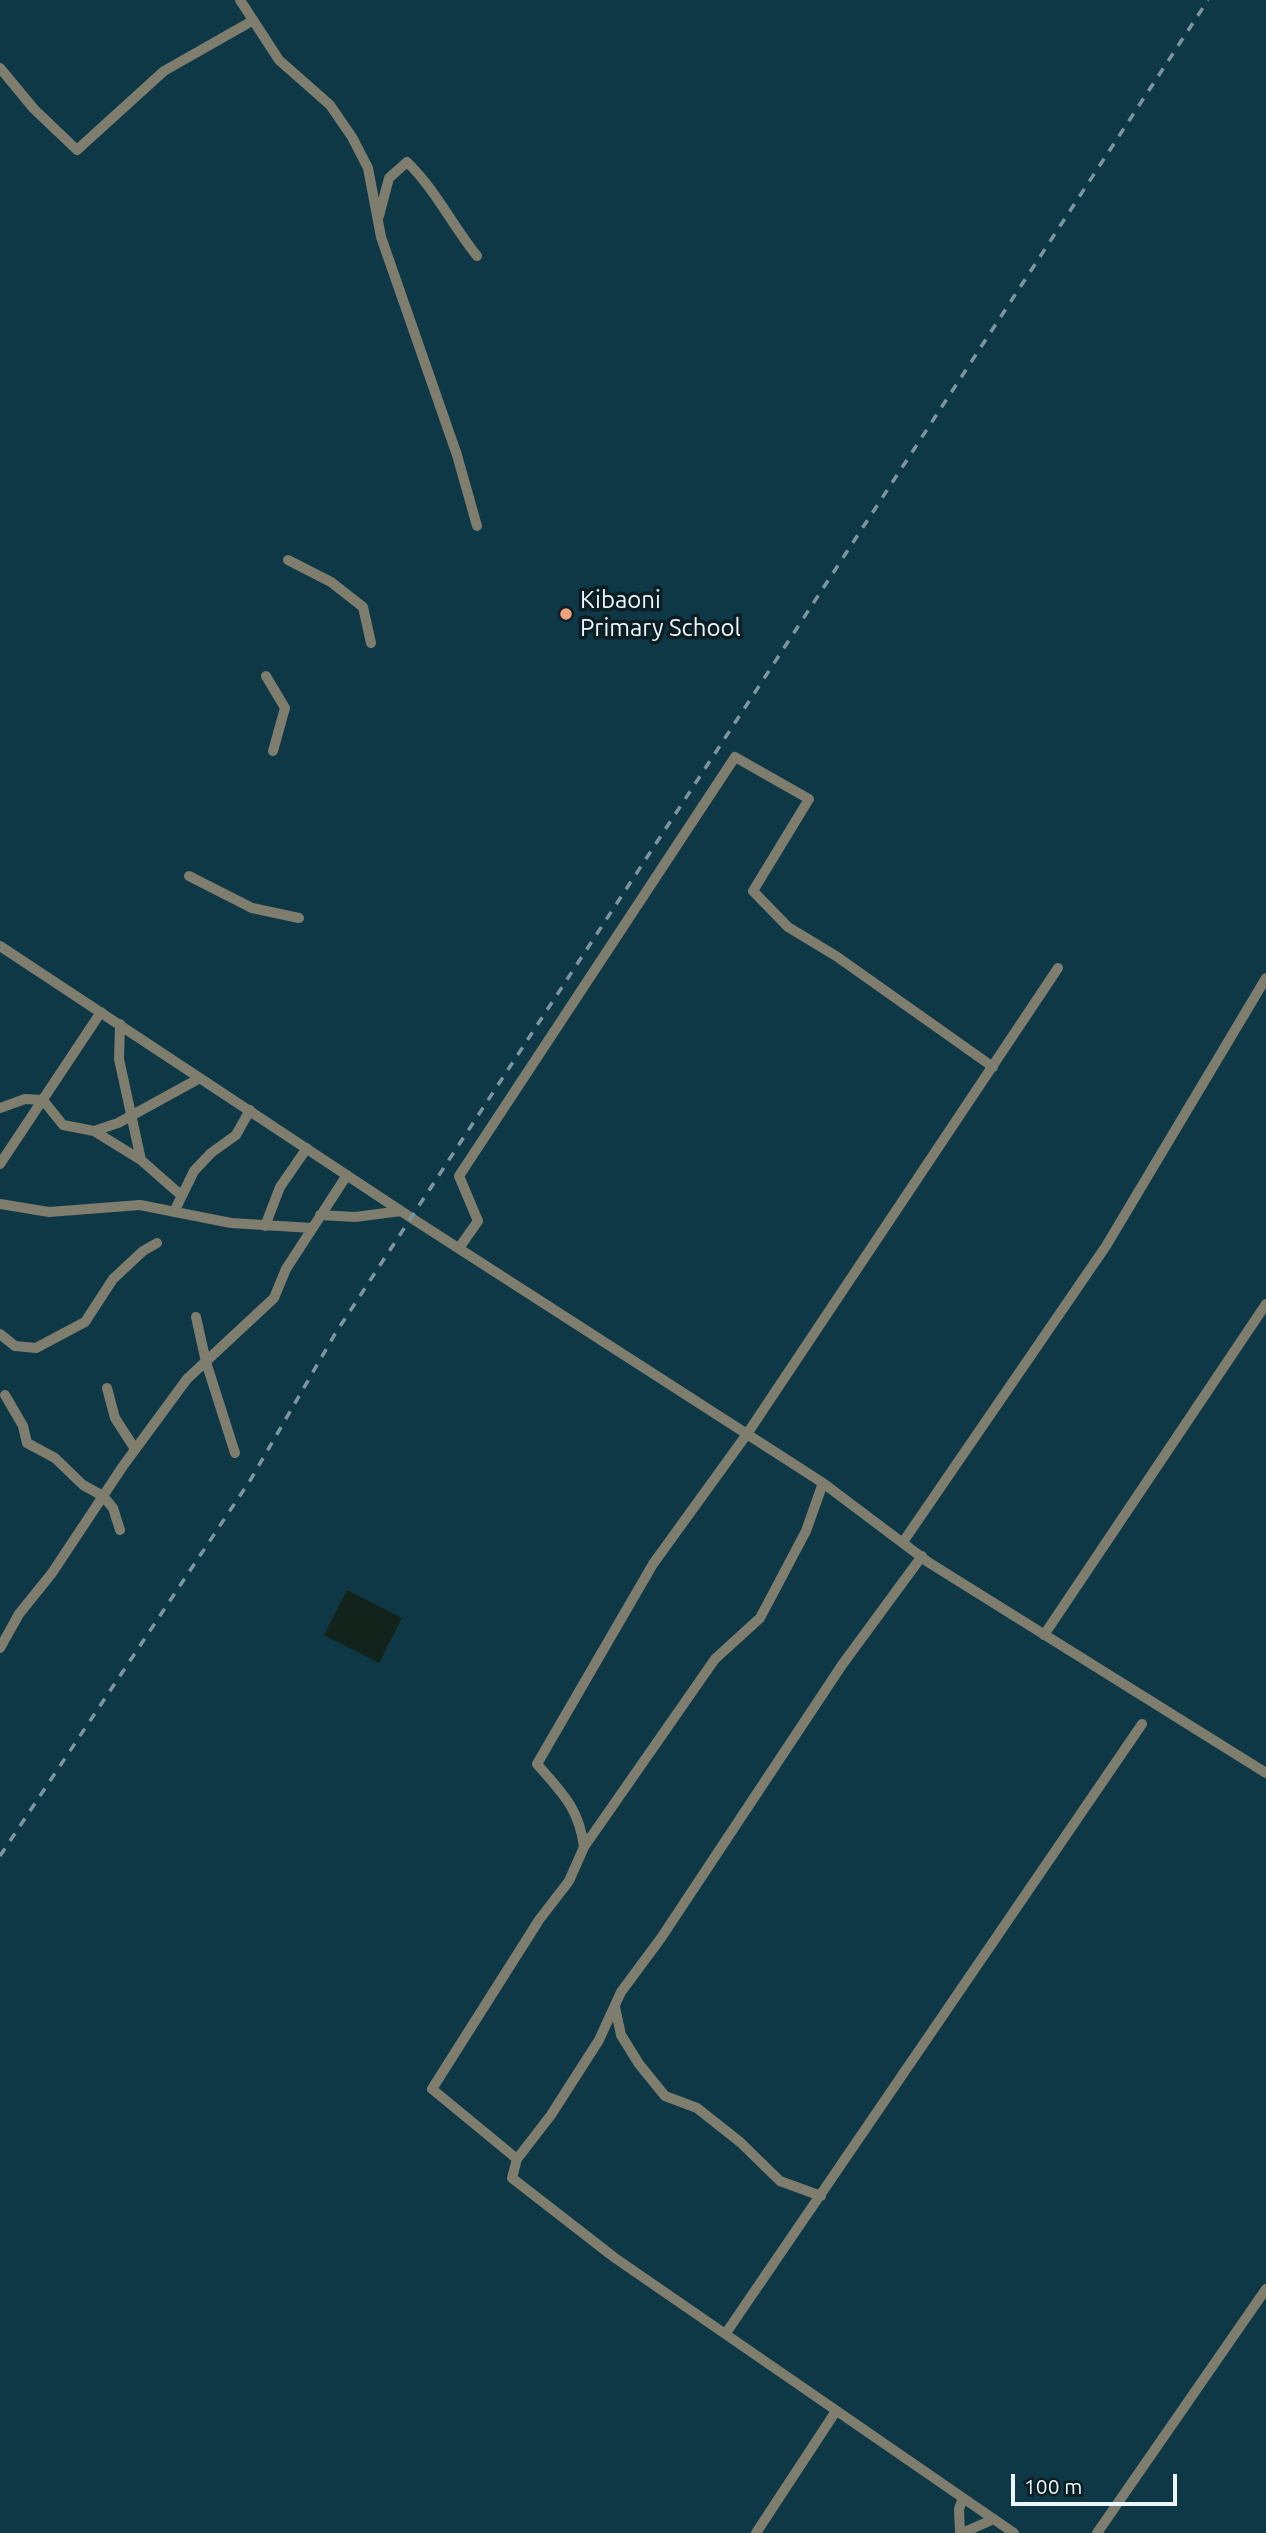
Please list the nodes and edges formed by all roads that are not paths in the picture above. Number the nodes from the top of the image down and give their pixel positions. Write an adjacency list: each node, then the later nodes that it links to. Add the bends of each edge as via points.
1 (240, 0): 2 (street)
2 (252, 21): 3 (street, via 164,71 77,150); 4 (street, via 279,60 330,105 352,136 368,168)
3 (0, 68)
4 (378, 219): 5 (street, via 388,178 407,162 424,178); 6 (street)
5 (477, 256)
6 (477, 526)
7 (288, 561): 8 (street, via 331,582 363,607)
8 (371, 643)
9 (267, 676): 10 (street, via 285,708)
10 (273, 751)
11 (188, 876): 12 (street, via 251,908)
12 (299, 918)
13 (0, 946): 16 (street)
14 (1058, 968): 18 (street)
15 (1266, 978): 50 (street, via 1106,1246)
16 (101, 1012): 17 (street); 20 (street)
17 (120, 1024): 19 (street); 23 (street, via 119,1059)
18 (993, 1067): 37 (street, via 788,927 753,891 809,799 735,757 458,1176 478,1221); 44 (street)
19 (200, 1078): 22 (street); 23 (street)
20 (43, 1100): 21 (street, via 25,1099); 24 (street, via 64,1125); 27 (street)
21 (0, 1108)
22 (250, 1111): 25 (street); 29 (street, via 236,1135 194,1171)
23 (133, 1116): 24 (street); 26 (street)
24 (94, 1131): 26 (street)
25 (307, 1148): 28 (street); 34 (street, via 280,1187)
26 (141, 1160): 29 (street)
27 (0, 1164)
28 (347, 1175): 31 (street); 33 (street)
29 (182, 1196): 32 (street)
30 (0, 1204): 32 (street, via 49,1212 140,1205)
31 (401, 1211): 33 (street, via 355,1217); 37 (street)
32 (174, 1212): 34 (street)
33 (320, 1215): 35 (street)
34 (265, 1226): 35 (street)
35 (312, 1228): 41 (street, via 274,1298)
36 (157, 1243): 40 (street, via 113,1279 85,1322 36,1348 15,1346)
37 (459, 1248): 44 (street)
38 (1266, 1304): 52 (street)
39 (195, 1317): 41 (street)
40 (0, 1334)
41 (206, 1362): 45 (street, via 187,1379); 46 (street)
42 (107, 1388): 45 (street, via 115,1418)
43 (5, 1395): 48 (street, via 27,1443 55,1458 83,1485)
44 (747, 1434): 47 (street); 56 (street, via 653,1564 537,1764 572,1804 581,1823)
45 (135, 1449): 48 (street)
46 (235, 1453)
47 (823, 1483): 50 (street); 56 (street, via 806,1531 760,1618 715,1659)
48 (103, 1496): 49 (street, via 113,1508); 53 (street)
49 (120, 1530)
50 (903, 1542): 51 (street)
51 (922, 1556): 52 (street); 57 (street, via 842,1665)
52 (1044, 1635): 55 (street)
53 (0, 1647)
54 (1142, 1724): 59 (street)
55 (1266, 1773)
56 (584, 1847): 58 (street, via 569,1881 539,1920 432,2089)
57 (615, 2007): 58 (street, via 551,2115); 59 (street, via 621,2035 665,2096 698,2108 780,2181)
58 (517, 2159): 61 (street, via 512,2178 615,2258)
59 (821, 2196): 61 (street)
60 (1266, 2289): 68 (street)
61 (726, 2333): 62 (street)
62 (836, 2412): 63 (street); 65 (street)
63 (963, 2498): 64 (street); 66 (street)
64 (994, 2519): 66 (street); 67 (street)
65 (756, 2533)
66 (961, 2533)
67 (1014, 2533)
68 (1097, 2533)

